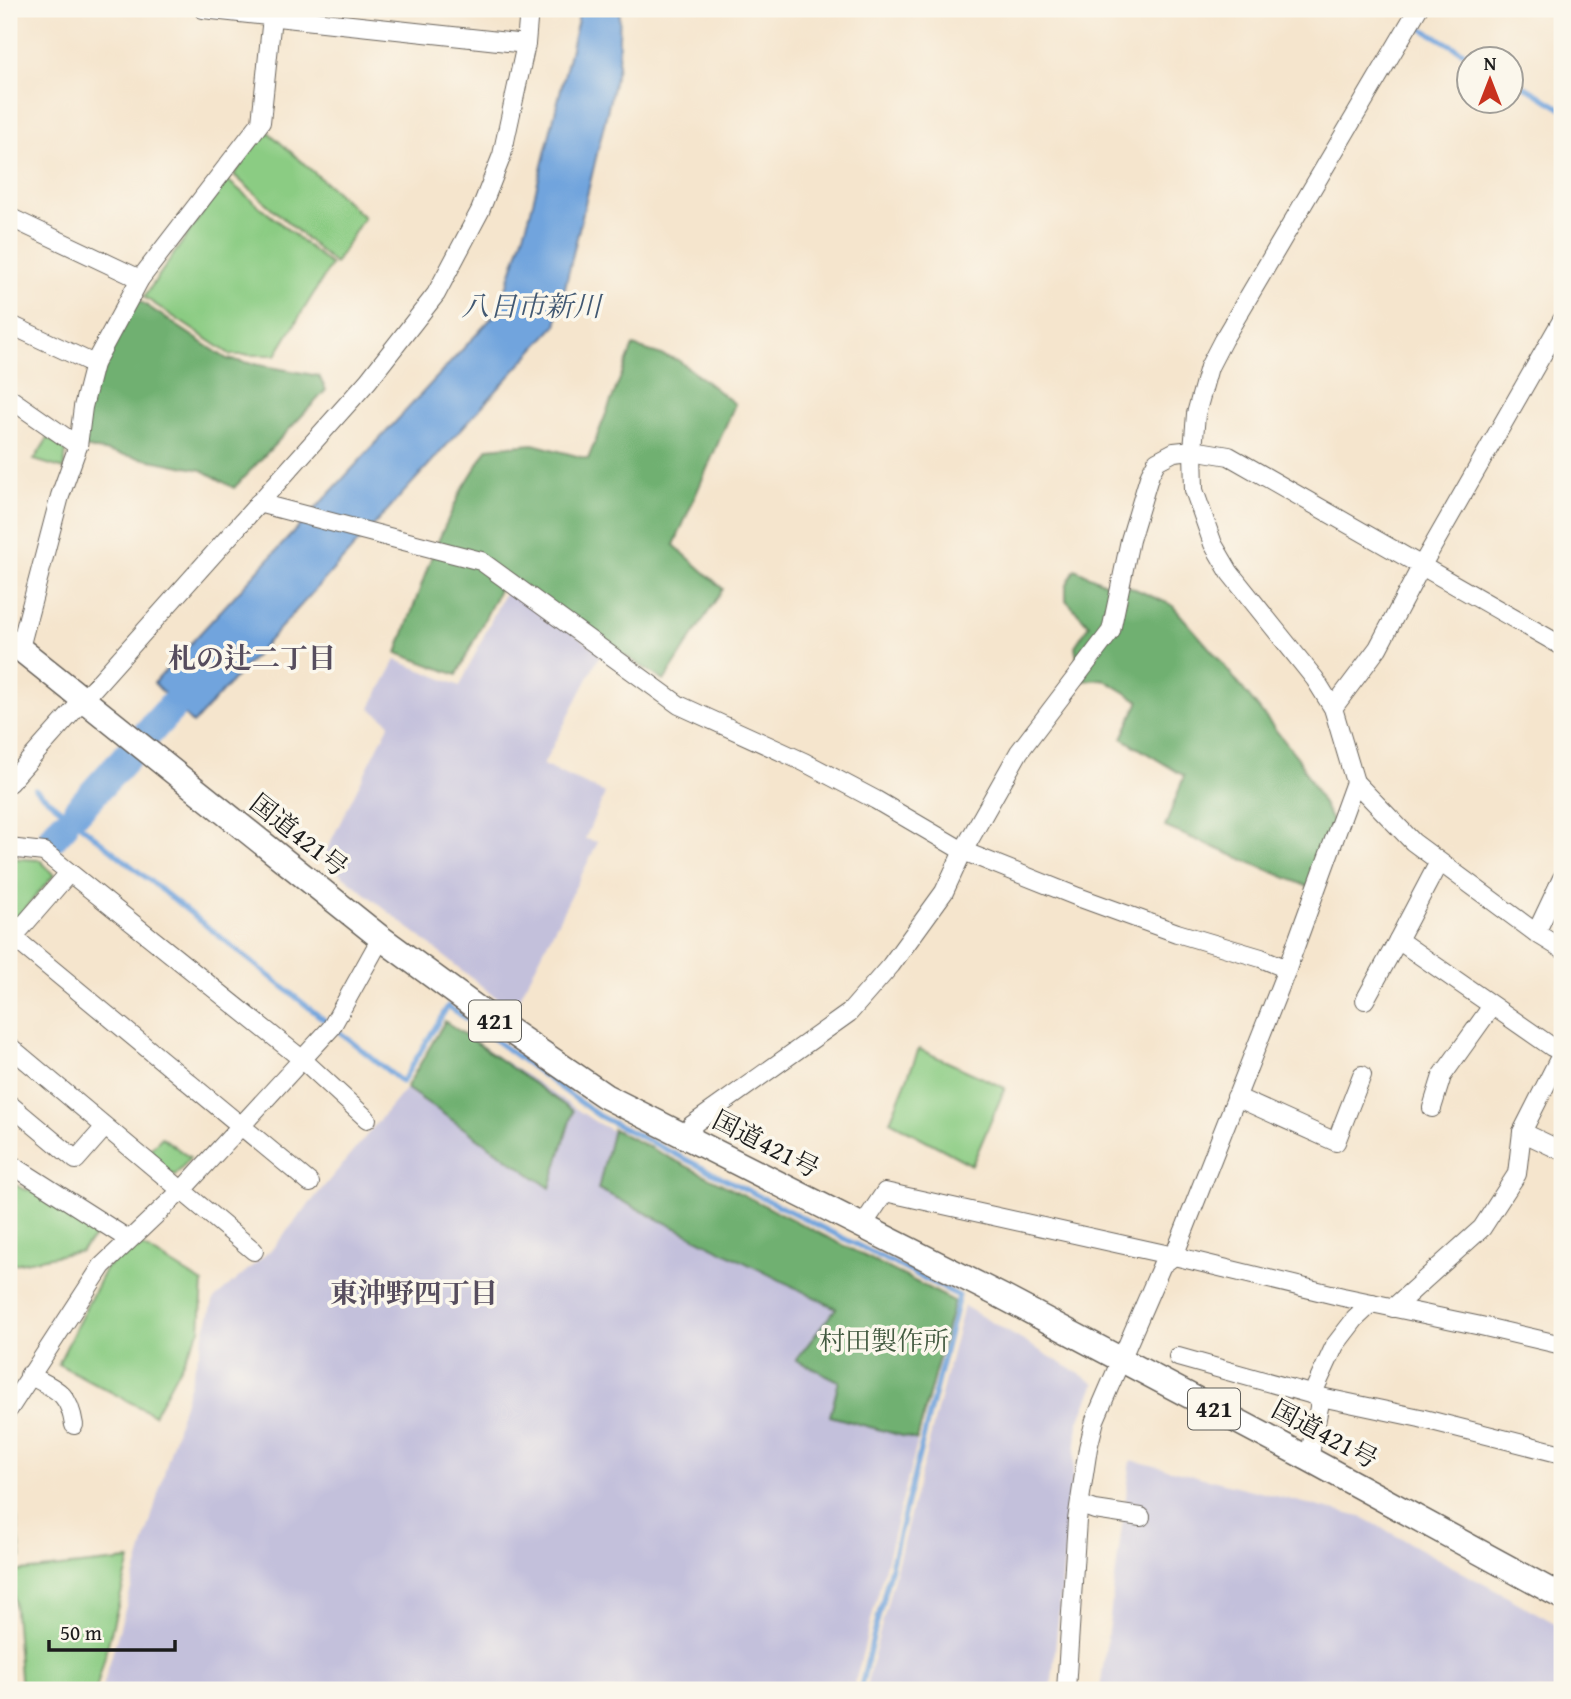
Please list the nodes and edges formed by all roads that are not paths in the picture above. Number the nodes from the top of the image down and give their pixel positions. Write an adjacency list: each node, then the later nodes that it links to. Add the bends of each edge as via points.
1 (203, 9): 4 (street)
2 (529, 9): 5 (street)
3 (1418, 9): 14 (street, via 1209,367 1196,414)
4 (272, 17): 5 (street); 7 (street, via 261,122)
5 (526, 44): 15 (street, via 502,155 480,211 436,294 368,381)
6 (9, 217): 7 (street)
7 (139, 279): 10 (street)
8 (1562, 320): 16 (street)
9 (9, 324): 10 (street)
10 (94, 364): 13 (street)
11 (13, 402): 12 (street); 13 (street)
12 (9, 422)
13 (78, 446): 17 (street)
14 (1193, 450): 16 (street, via 1229,456); 20 (street, via 1194,490 1213,544); 24 (street, via 1174,452 1157,461 1130,540 1111,631 1018,752)
15 (258, 503): 19 (street); 24 (street, via 481,561 679,705 804,761)
16 (1422, 565): 18 (street); 20 (street, via 1378,648)
17 (15, 644): 19 (highway, 国道421号 / 421)
18 (1562, 646)
19 (81, 699): 22 (street); 29 (highway, 国道421号 / 421)
20 (1333, 708): 21 (street)
21 (1355, 782): 25 (street); 33 (street)
22 (9, 783)
23 (9, 848): 26 (street, via 44,852)
24 (963, 851): 33 (street, via 1102,906); 47 (street, via 944,892 849,1013 692,1125)
25 (1439, 862): 28 (street); 31 (street)
26 (69, 873): 30 (street); 38 (street)
27 (1562, 878): 28 (street)
28 (1536, 933): 32 (street)
29 (381, 938): 38 (street, via 331,1028); 47 (highway, 国道421号 / 421, via 605,1096)
30 (11, 939): 44 (street)
31 (1398, 940): 34 (street); 35 (street)
32 (1562, 949)
33 (1287, 969): 40 (street)
34 (1365, 1000)
35 (1492, 1006): 37 (street); 42 (street, via 1441,1076)
36 (9, 1046): 45 (street)
37 (1562, 1052): 46 (street)
38 (303, 1060): 43 (street); 44 (street)
39 (1362, 1075): 40 (street, via 1336,1142)
40 (1236, 1097): 55 (street)
41 (9, 1104): 45 (street, via 76,1160)
42 (1432, 1108)
43 (367, 1119)
44 (242, 1126): 50 (street); 51 (street)
45 (106, 1127): 51 (street)
46 (1522, 1132): 48 (street); 57 (street, via 1517,1174 1482,1228)
47 (693, 1140): 52 (highway, 国道421号 / 421)
48 (1562, 1151)
49 (9, 1163): 53 (street)
50 (310, 1183)
51 (182, 1190): 53 (street); 54 (street)
52 (863, 1225): 55 (street, via 885,1192); 60 (highway, 国道421号 / 421)
53 (128, 1239): 61 (street, via 102,1266)
54 (254, 1251)
55 (1174, 1256): 56 (street); 60 (street, via 1162,1265)
56 (1372, 1303): 57 (street); 62 (street, via 1335,1345)
57 (1393, 1308): 58 (street)
58 (1562, 1345)
59 (1178, 1357): 62 (street)
60 (1121, 1360): 66 (highway, 国道421号 / 421); 67 (street, via 1095,1420)
61 (29, 1375): 63 (street); 64 (street, via 71,1404)
62 (1317, 1396): 65 (street); 66 (street)
63 (9, 1409)
64 (74, 1425)
65 (1562, 1454)
66 (1309, 1459): 69 (highway, 国道421号 / 421)
67 (1081, 1505): 68 (street); 70 (street)
68 (1141, 1517)
69 (1562, 1598)
70 (1066, 1690)

